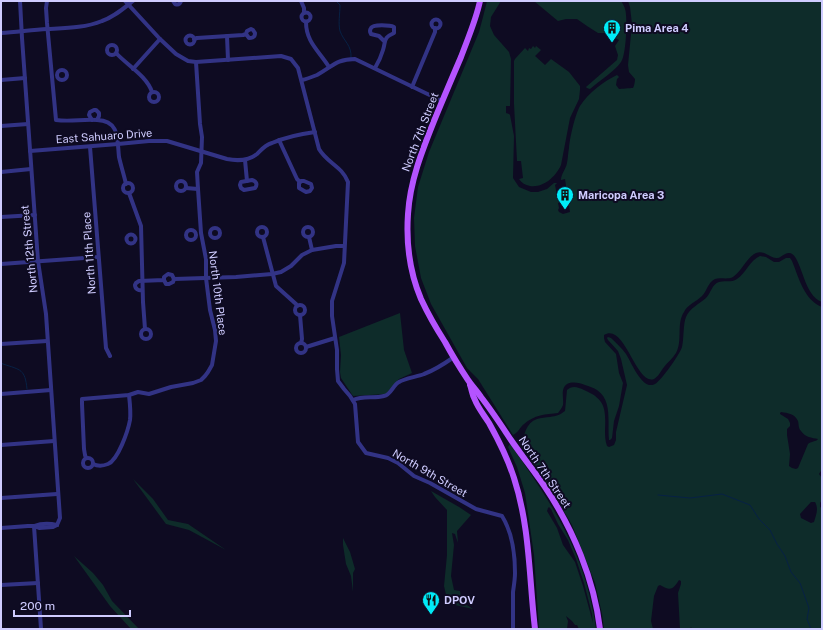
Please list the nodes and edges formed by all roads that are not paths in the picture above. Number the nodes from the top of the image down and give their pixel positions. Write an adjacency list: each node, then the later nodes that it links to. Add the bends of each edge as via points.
1 (20, 1): 11 (street, North 12th Street)
2 (47, 1): 10 (street)
3 (133, 1): 8 (street)
4 (172, 1): 5 (street, via 176,5)
5 (181, 1)
6 (301, 1): 21 (street, via 304,8 301,18 306,22 308,35)
7 (480, 1): 29 (main road, North 7th Street, via 471,32)
8 (127, 3): 10 (street, via 120,12 96,24); 15 (street)
9 (436, 28): 27 (street)
10 (48, 29): 11 (street); 34 (street, via 55,76 56,120 103,121 112,125 117,133)
11 (22, 31): 12 (street); 24 (street, North 12th Street)
12 (1, 33)
13 (246, 34): 14 (street)
14 (227, 36): 16 (street); 19 (street)
15 (160, 39): 20 (street, via 180,56); 23 (street)
16 (194, 39)
17 (384, 41): 17 (street, via 394,33 394,27 389,24 370,28 371,34 379,36); 22 (street)
18 (116, 53): 23 (street)
19 (228, 60): 20 (street, North 9th Street); 26 (street, North 9th Street, via 281,56 291,59 298,68)
20 (196, 62): 37 (street, North 10th Place)
21 (329, 67): 22 (street, via 340,60 355,59); 26 (street)
22 (375, 68): 27 (street)
23 (133, 69): 28 (street)
24 (25, 78): 25 (street); 30 (street, North 12th Street)
25 (1, 80)
26 (302, 80): 32 (street, North 9th Street)
27 (412, 87): 29 (street)
28 (152, 92)
29 (442, 101): 76 (main road, North 7th Street, via 422,149 413,180 408,215 408,242 413,273 421,298)
30 (28, 124): 31 (street); 36 (street, North 12th Street)
31 (1, 126)
32 (315, 132): 33 (street); 56 (street, North 9th Street, via 322,155 345,175 348,182)
33 (280, 140): 38 (street, via 265,146 256,155); 42 (street)
34 (118, 144): 35 (street, East Sahuaro Drive); 37 (street, East Sahuaro Drive, via 167,141); 43 (street)
35 (90, 147): 36 (street, East Sahuaro Drive); 58 (street, North 11th Place)
36 (30, 151): 39 (street, North 12th Street)
37 (202, 151): 38 (street, East Sahuaro Drive, via 234,160); 45 (street, North 10th Place, via 197,172)
38 (245, 160): 41 (street)
39 (31, 169): 40 (street); 47 (street, North 12th Street)
40 (1, 172)
41 (247, 181)
42 (300, 182)
43 (126, 184): 46 (street, via 123,190); 46 (street, via 131,184 132,187)
44 (186, 188): 45 (street)
45 (198, 189): 49 (street, North 10th Place)
46 (129, 193): 54 (street, via 141,226)
47 (34, 215): 48 (street); 59 (street, North 12th Street)
48 (1, 217)
49 (202, 233): 50 (street); 51 (street); 62 (street, North 10th Place)
50 (210, 233)
51 (196, 234)
52 (262, 237): 61 (street)
53 (309, 237): 57 (street)
54 (141, 238): 55 (street); 65 (street)
55 (135, 239)
56 (344, 246): 57 (street); 70 (street, North 9th Street, via 344,263 332,301)
57 (312, 250): 61 (street, via 281,272)
58 (98, 257): 59 (street); 75 (street, North 11th Place, via 106,348)
59 (38, 261): 60 (street); 71 (street, North 12th Street, via 46,314)
60 (1, 264)
61 (272, 274): 62 (street); 67 (street, via 276,286)
62 (206, 278): 63 (street); 80 (street, North 10th Place, via 216,341 212,365 208,372 201,380 193,383 149,394 138,392)
63 (174, 279): 64 (street, via 169,284); 64 (street, via 169,274)
64 (164, 280): 65 (street)
65 (142, 281): 66 (street); 66 (street, via 135,285 135,288)
66 (142, 290): 69 (street)
67 (297, 306): 68 (street, via 295,312); 68 (street, via 304,308 304,313)
68 (300, 315): 72 (street)
69 (145, 329)
70 (335, 338): 74 (street); 81 (street, North 9th Street, via 338,381)
71 (47, 341): 73 (street); 78 (street, North 12th Street)
72 (301, 343): 74 (street); 74 (street, via 296,347 297,352 303,353)
73 (1, 344)
74 (306, 347)
75 (110, 356)
76 (454, 357): 77 (main road, North 7th Street); 81 (street, via 439,368 399,382 389,394)
77 (469, 382): 94 (main road, North 7th Street, via 474,400 505,454 518,493 528,542); 95 (main road, North 7th Street, via 545,488 566,522 588,576)
78 (51, 390): 79 (street); 82 (street, North 12th Street)
79 (1, 394)
80 (129, 395): 84 (street, via 82,399); 85 (street, via 130,418 122,443 108,464)
81 (353, 400): 93 (street, North 9th Street, via 358,442 366,453 388,458 414,476 476,509 502,516 509,533 514,559)
82 (54, 441): 83 (street); 86 (street, North 12th Street)
83 (1, 445)
84 (86, 458): 85 (street, via 91,459); 85 (street, via 83,462 85,467 89,468)
85 (92, 464)
86 (57, 494): 87 (street); 88 (street, North 12th Street, via 60,518 57,525 53,528)
87 (1, 498)
88 (34, 526): 89 (street); 90 (street)
89 (1, 528)
90 (38, 583): 91 (street); 92 (street)
91 (1, 585)
92 (41, 629)
93 (513, 629)
94 (535, 629)
95 (600, 629)

